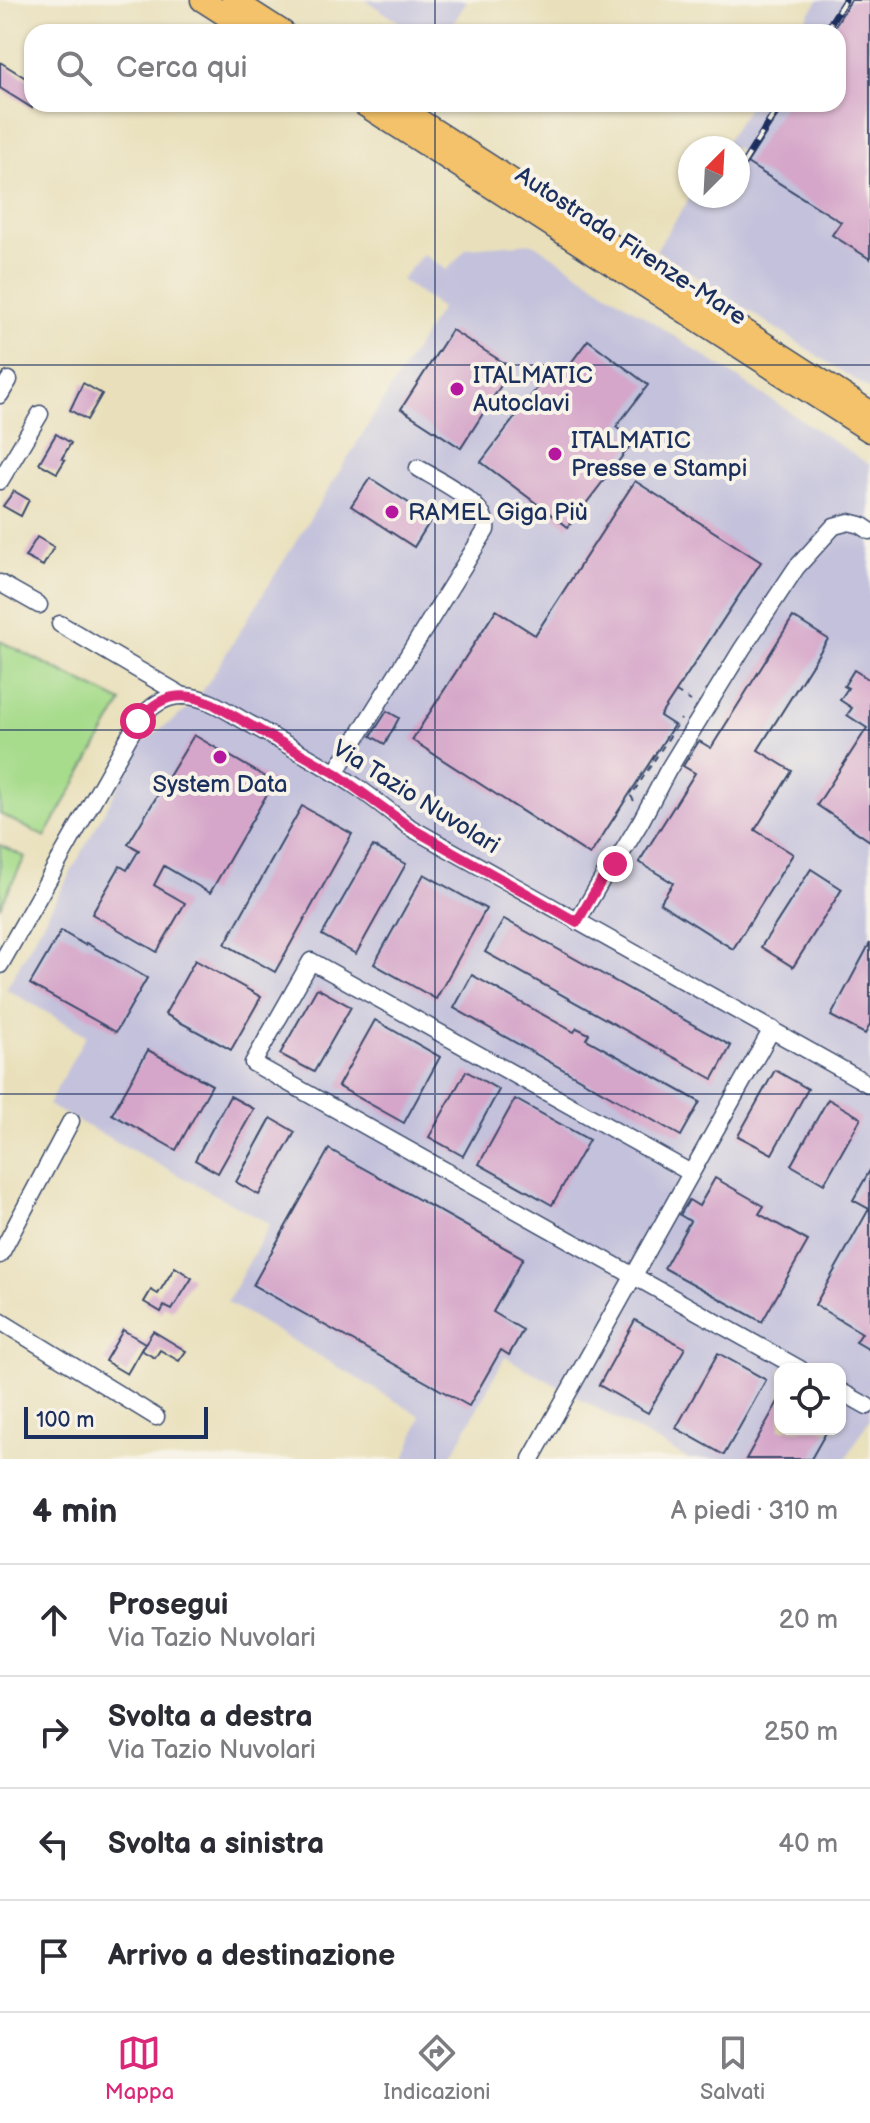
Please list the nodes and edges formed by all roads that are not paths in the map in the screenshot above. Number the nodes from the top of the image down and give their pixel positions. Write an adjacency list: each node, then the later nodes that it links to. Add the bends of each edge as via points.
1 (202, 0): 3 (highway)
2 (233, 0): 4 (highway)
3 (240, 24)
4 (270, 24)
5 (375, 112): 11 (highway, Autostrada Firenze-Mare)
6 (406, 112): 9 (highway, Autostrada Firenze-Mare)
7 (9, 380): 8 (street)
8 (0, 395)
9 (870, 412)
10 (40, 414): 13 (street)
11 (870, 431)
12 (418, 468): 19 (street, via 481,511 486,530)
13 (0, 481)
14 (870, 531): 20 (street, via 849,522 834,526 796,568)
15 (0, 583): 16 (street)
16 (39, 605)
17 (60, 624): 18 (street, Via Tazio Nuvolari)
18 (183, 696): 19 (street, Via Tazio Nuvolari, via 213,704); 21 (street, via 160,701 138,721)
19 (335, 773): 20 (street, Via Tazio Nuvolari, via 411,828)
20 (577, 922): 22 (street, Via Tazio Nuvolari)
21 (0, 965)
22 (772, 1029): 23 (street, Via Tazio Nuvolari); 25 (street)
23 (870, 1085)
24 (71, 1121): 26 (street)
25 (691, 1173): 27 (street); 27 (street, via 311,961 253,1063)
26 (0, 1255)
27 (633, 1276): 29 (street); 33 (street)
28 (0, 1321): 32 (street)
29 (789, 1363)
30 (846, 1394): 31 (street)
31 (867, 1406)
32 (156, 1417)
33 (531, 1459)

